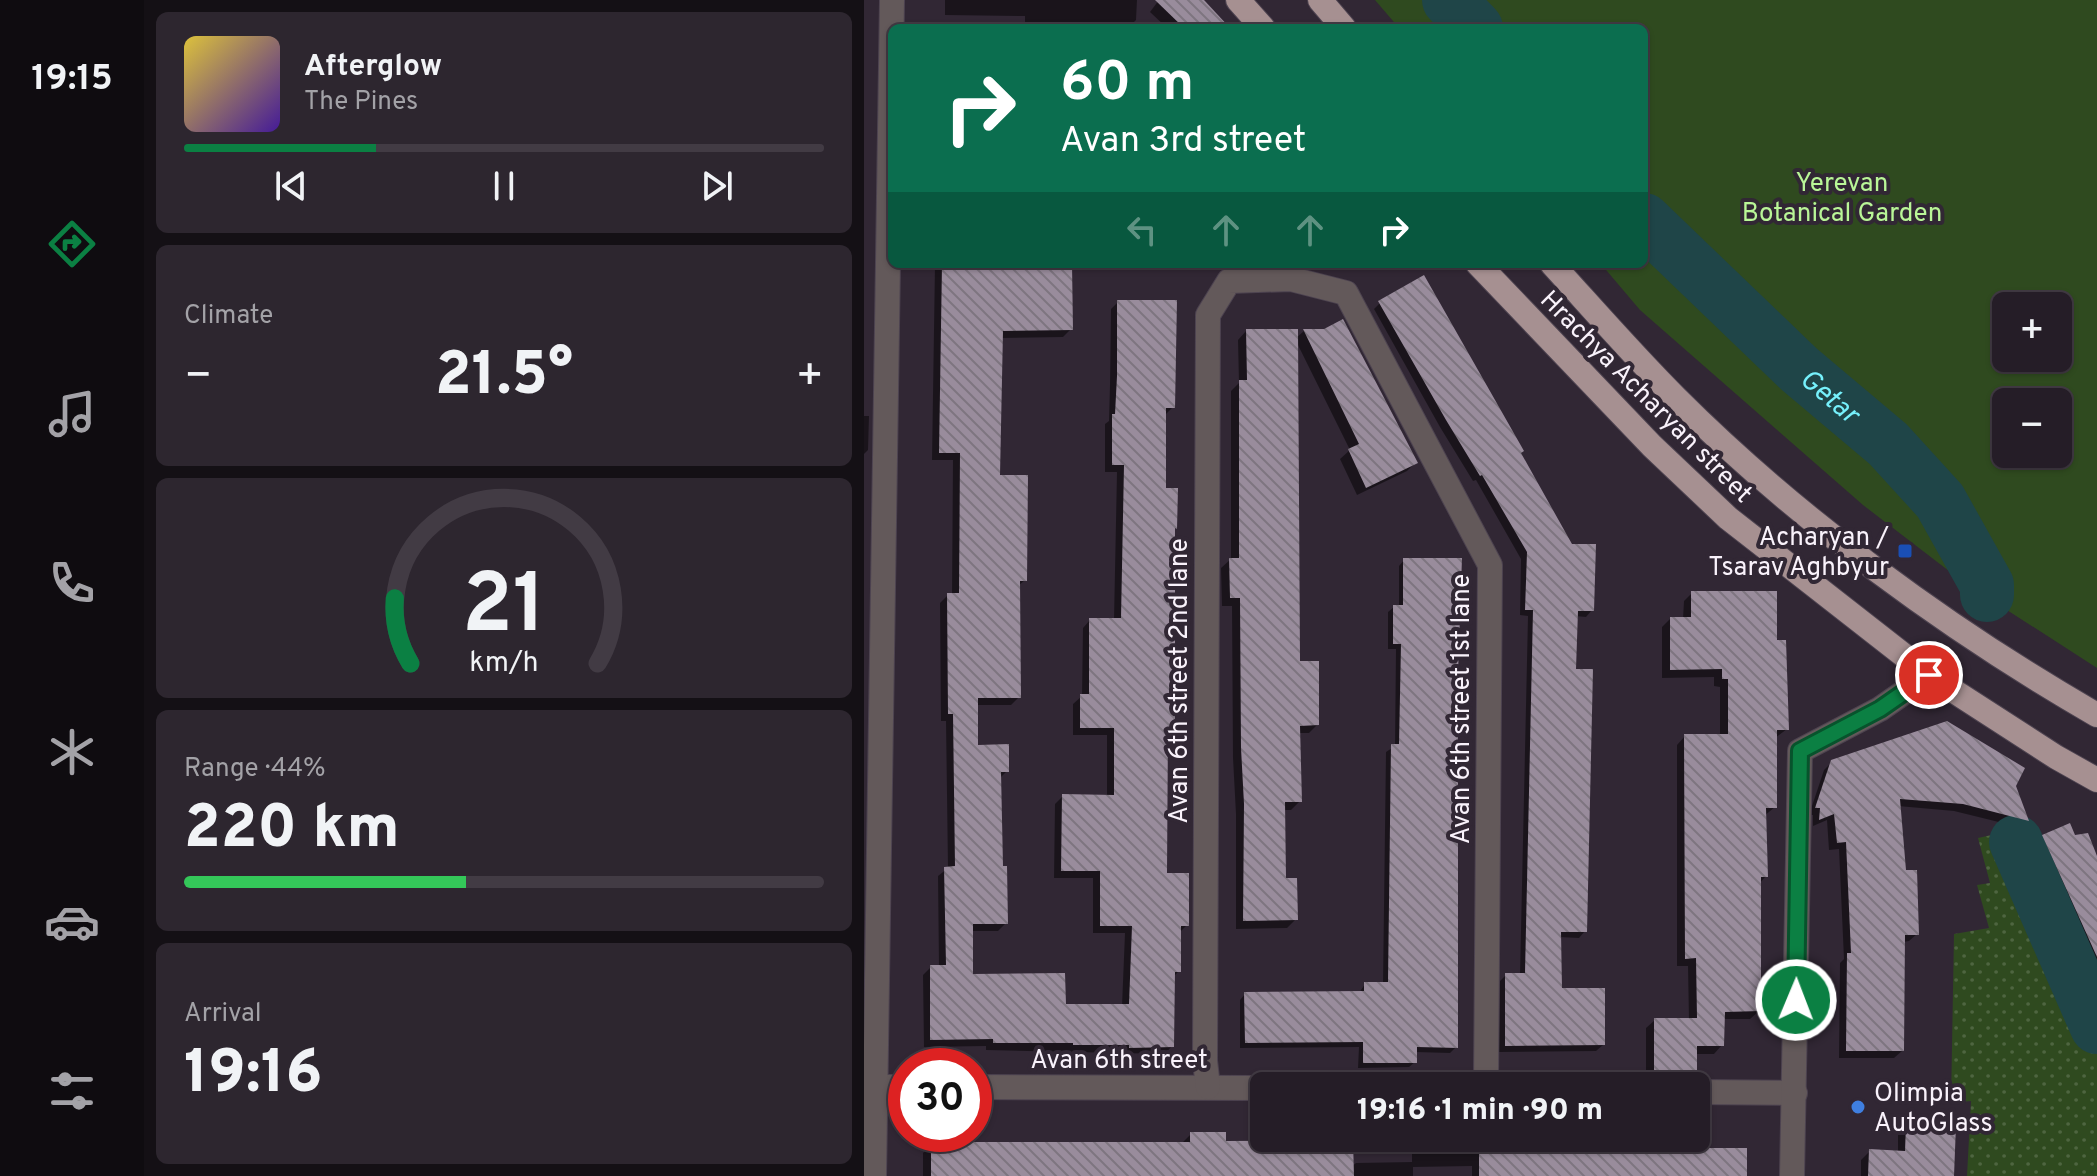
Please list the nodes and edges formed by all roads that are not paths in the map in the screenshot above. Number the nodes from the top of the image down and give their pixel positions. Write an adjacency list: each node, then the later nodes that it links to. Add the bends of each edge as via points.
1 (892, 0): 4 (street)
2 (1238, 0): 5 (highway)
3 (1320, 0): 6 (highway)
4 (892, 24)
5 (1259, 24)
6 (1341, 24)
7 (888, 198): 15 (street)
8 (1482, 268): 11 (highway, Hrachya Acharyan street, via 1728,518)
9 (1556, 268): 12 (highway, Hrachya Acharyan street, via 1676,399 1792,503 1965,632)
10 (1229, 281): 14 (street, Avan 6th street 1st lane, via 1291,279 1346,293 1490,565); 17 (street, Avan 6th street 2nd lane, via 1208,315)
11 (1929, 675): 13 (highway, Hrachya Acharyan street); 20 (street, via 1880,709 1800,751)
12 (2097, 715)
13 (2097, 780)
14 (1486, 1072)
15 (870, 1087): 21 (street)
16 (992, 1087): 17 (street, Avan 6th street)
17 (1208, 1087): 18 (street, Avan 6th street)
18 (1250, 1088)
19 (1710, 1092): 20 (street)
20 (1795, 1093): 22 (street)
21 (874, 1176)
22 (1792, 1176)

